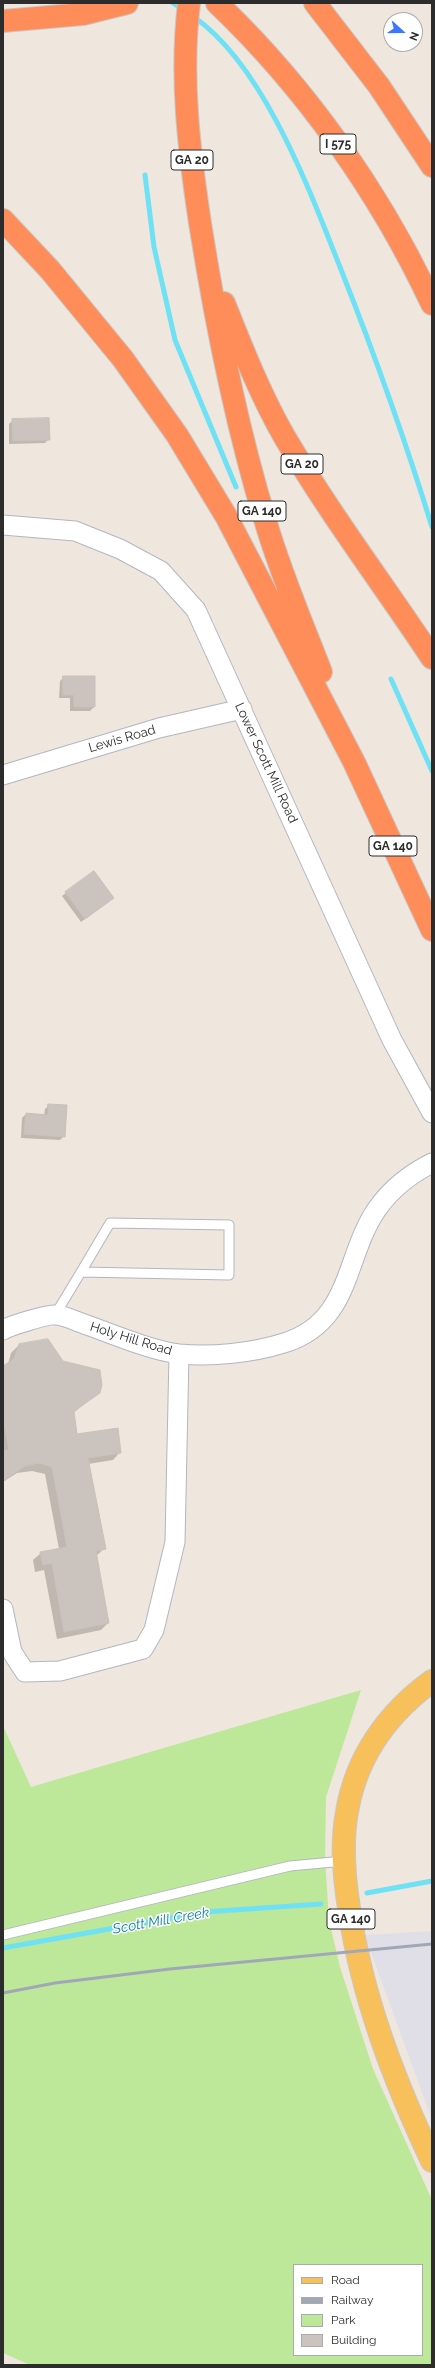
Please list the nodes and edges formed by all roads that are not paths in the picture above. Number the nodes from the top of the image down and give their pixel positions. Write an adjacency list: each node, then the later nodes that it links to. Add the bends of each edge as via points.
1 (189, 3): 8 (highway, GA 20, via 184,69 188,128)
2 (217, 3): 9 (highway, I 575, via 285,76 326,128 366,185 419,276)
3 (315, 3): 6 (highway, via 379,86)
4 (121, 5): 5 (highway, via 50,18)
5 (3, 21)
6 (432, 166)
7 (3, 220): 13 (highway, via 50,270 98,328 177,435 226,516)
8 (205, 251): 11 (highway, GA 20, via 256,382 284,435 321,495); 13 (highway, GA 140, via 230,384 266,525)
9 (432, 304)
10 (3, 525): 12 (street, Lower Scott Mill Road, via 75,530 120,549 161,571 196,610)
11 (432, 658)
12 (242, 710): 14 (street, Lewis Road, via 159,728); 16 (street, Lower Scott Mill Road, via 392,1040)
13 (354, 762): 15 (highway, GA 140)
14 (3, 775)
15 (432, 930)
16 (432, 1113)
17 (432, 1163): 21 (street, Holy Hill Road, via 413,1173 393,1190 377,1209 364,1233 342,1292 331,1312 318,1324 286,1342 266,1348 244,1352)
18 (81, 1272): 18 (lane, via 229,1274 229,1225 110,1223); 19 (lane)
19 (55, 1315): 20 (street); 21 (street, Holy Hill Road)
20 (3, 1330)
21 (179, 1354): 22 (street, via 175,1542 154,1630 144,1649 60,1671 24,1672 12,1652)
22 (3, 1609)
23 (432, 1681): 24 (main road, GA 140, via 388,1720 365,1755 347,1810)
24 (344, 1861): 25 (lane, via 290,1866); 26 (main road, GA 140, via 356,1950 378,2031 402,2094)
25 (3, 1935)
26 (432, 2161)

